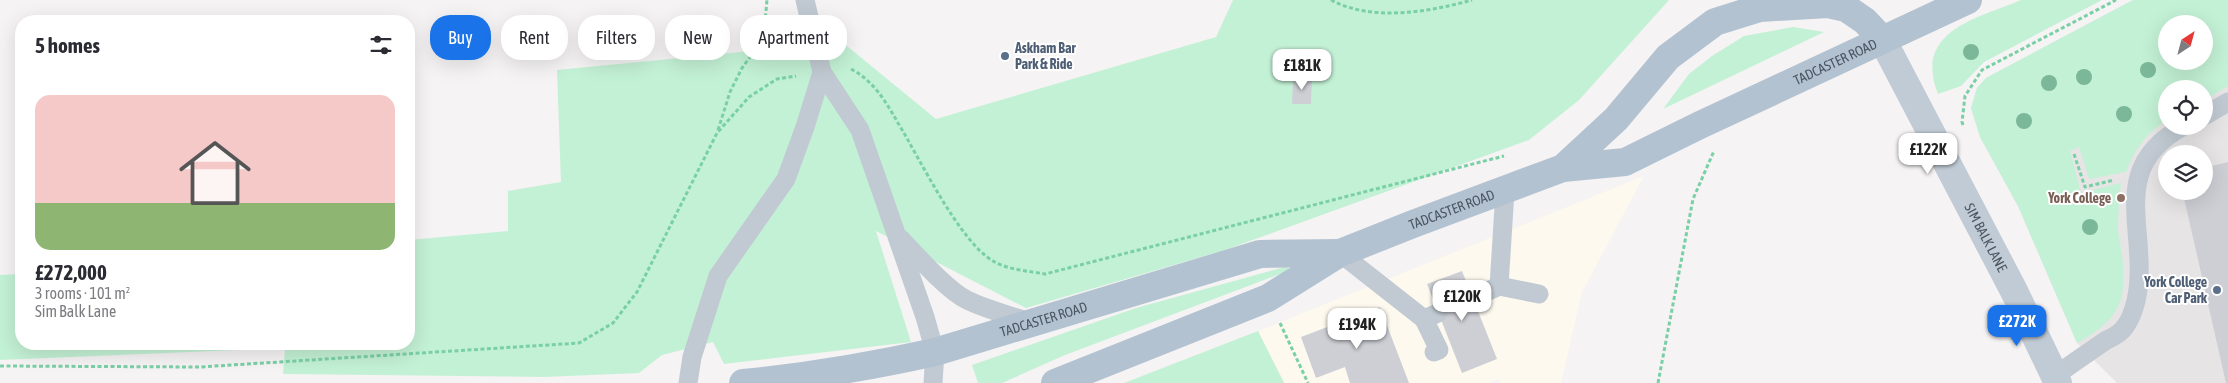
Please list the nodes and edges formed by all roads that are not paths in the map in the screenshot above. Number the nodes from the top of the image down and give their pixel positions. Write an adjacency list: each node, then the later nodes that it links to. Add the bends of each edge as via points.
1 (805, 0): 4 (lane)
2 (1968, 0): 3 (main road)
3 (1882, 39): 8 (main road, TADCASTER ROAD, via 1774,90 1709,135 1625,162); 8 (main road, TADCASTER ROAD, via 1865,21 1846,8 1828,4 1760,8 1715,22 1668,57 1616,119); 18 (street, SIM BALK LANE)
4 (822, 72): 10 (lane, via 860,130); 19 (lane, via 786,179 718,276 692,357)
5 (2228, 102): 6 (lane)
6 (2213, 111)
7 (2168, 135): 18 (lane, via 2147,156 2138,177 2136,220 2140,285 2131,316 2124,329)
8 (1563, 168): 9 (main road, TADCASTER ROAD)
9 (1505, 191): 11 (main road, TADCASTER ROAD); 12 (lane)
10 (896, 235): 15 (lane, via 965,299); 16 (lane)
11 (1340, 252): 15 (main road, TADCASTER ROAD, via 1260,254); 17 (lane, via 1431,316 1438,350); 22 (main road, TADCASTER ROAD, via 1268,298)
12 (1499, 286): 13 (lane); 14 (lane)
13 (1539, 294)
14 (1473, 298)
15 (1036, 323): 16 (main road, TADCASTER ROAD)
16 (935, 352): 20 (main road, TADCASTER ROAD, via 780,380); 21 (lane)
17 (1434, 352)
18 (2057, 379)
19 (688, 383)
20 (743, 383)
21 (933, 383)
22 (1056, 383)

